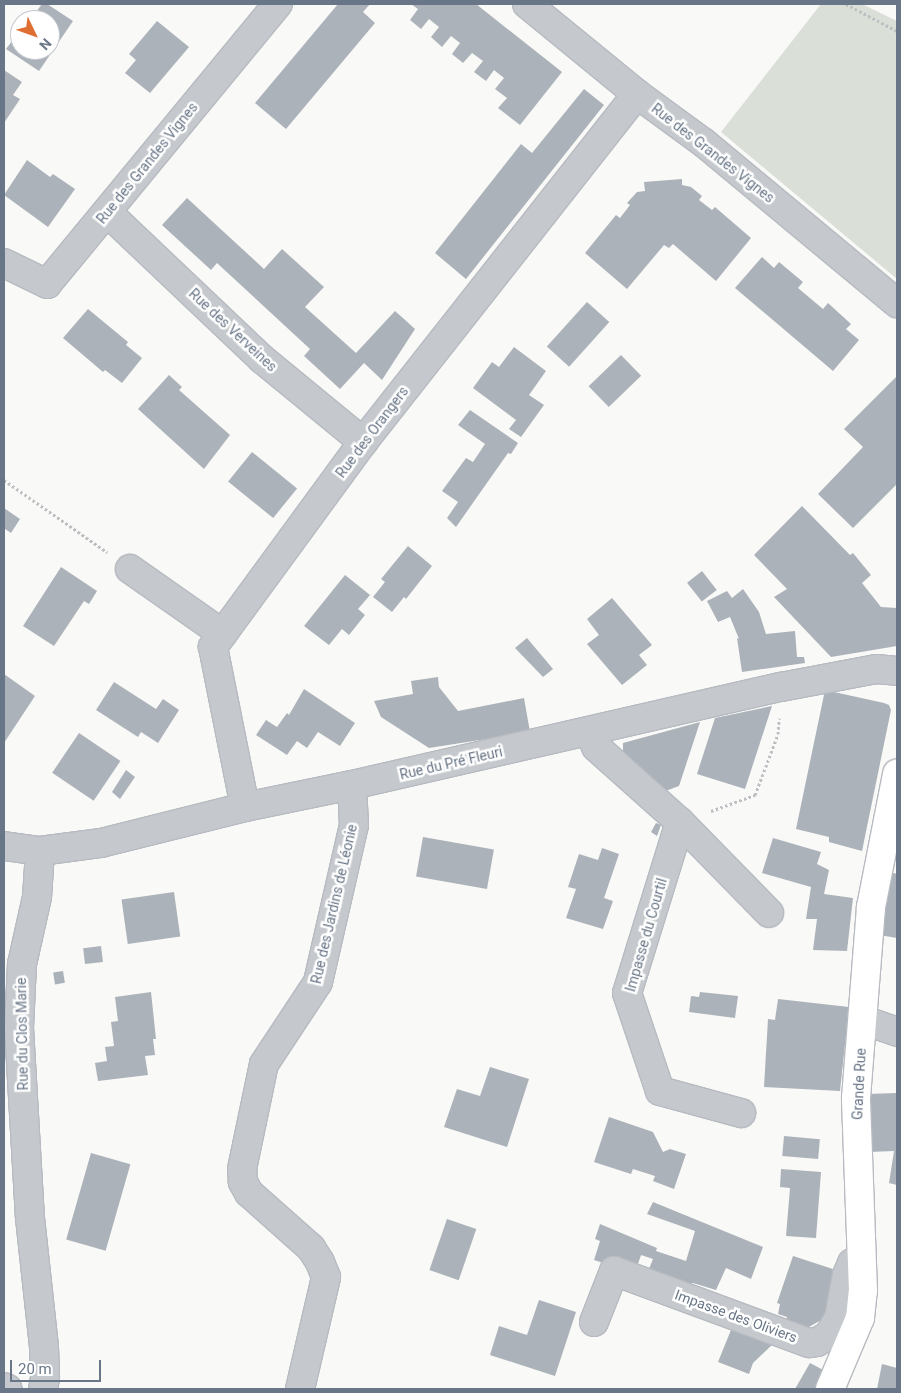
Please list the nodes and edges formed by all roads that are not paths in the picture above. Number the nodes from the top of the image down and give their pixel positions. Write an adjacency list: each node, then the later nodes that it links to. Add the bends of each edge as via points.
1 (278, 4): 4 (street, Rue des Grandes Vignes)
2 (527, 4): 3 (street, Rue des Grandes Vignes)
3 (637, 94): 6 (street, Rue des Grandes Vignes, via 704,143); 7 (street, Rue des Orangers)
4 (107, 212): 5 (street, Rue des Grandes Vignes, via 46,284); 7 (street, Rue des Verveines, via 262,359)
5 (4, 263)
6 (897, 303)
7 (363, 442): 9 (street, Rue des Orangers)
8 (130, 568): 9 (street)
9 (223, 634): 14 (street, Rue des Orangers, via 213,647)
10 (897, 671): 11 (street, Rue du Pré Fleuri, via 876,669 781,687)
11 (589, 731): 12 (street, Rue du Pré Fleuri); 15 (street, via 596,747)
12 (352, 785): 14 (street, Rue du Pré Fleuri); 28 (street, Rue des Jardins de Léonie, via 354,825 318,982 264,1064 242,1169 243,1182 249,1193 311,1248 326,1277)
13 (896, 791): 20 (street, Grande Rue, via 871,907)
14 (245, 807): 17 (street, Rue du Pré Fleuri, via 101,843)
15 (680, 822): 18 (street); 22 (street, Impasse du Courtil, via 627,993 660,1092)
16 (4, 846): 17 (street, Rue du Pré Fleuri)
17 (40, 851): 19 (street, Rue du Clos Marie, via 37,897)
18 (769, 912)
19 (13, 965): 27 (street, Rue du Clos Marie, via 30,1218 44,1347)
20 (863, 1020): 21 (street); 23 (street, Grande Rue, via 856,1098)
21 (897, 1032)
22 (741, 1113)
23 (861, 1260): 24 (street, Impasse des Oliviers, via 852,1262 847,1275 839,1318 829,1335 817,1342 808,1343 614,1271); 29 (street, Grande Rue, via 863,1290 860,1318)
24 (594, 1322)
25 (4, 1388): 26 (street)
26 (8, 1389)
27 (43, 1389)
28 (300, 1389)
29 (830, 1389)

